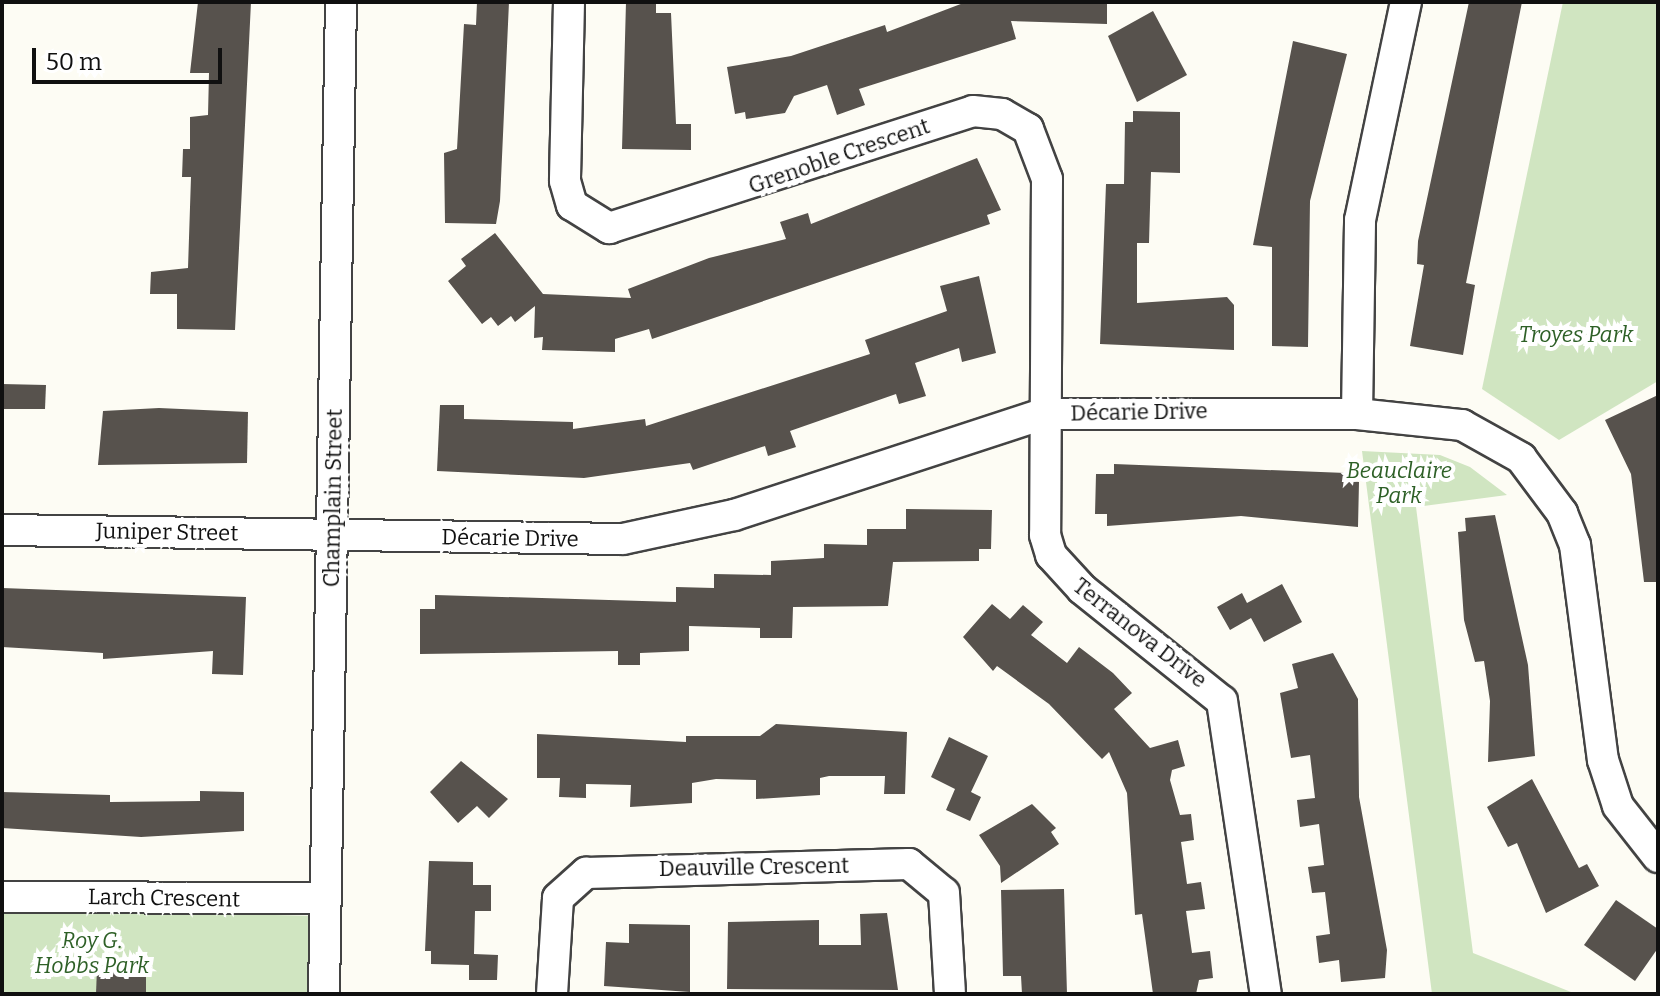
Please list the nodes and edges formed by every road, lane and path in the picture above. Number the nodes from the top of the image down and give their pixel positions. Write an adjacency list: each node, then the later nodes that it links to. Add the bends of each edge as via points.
1 (341, 2): 7 (street, Champlain Street)
2 (569, 2): 4 (street, Grenoble Crescent, via 565,181 572,205 609,228 973,111 1002,114 1028,129 1047,179)
3 (1406, 2): 5 (street, via 1360,220)
4 (1043, 414): 5 (street, Décarie Drive); 7 (street, Décarie Drive, via 664,532 563,540); 14 (street, Terranova Drive, via 1043,514 1051,555 1082,589 1222,701)
5 (1357, 414): 8 (street, Décarie Drive, via 1472,429 1521,458 1545,485 1575,545 1603,760 1618,806)
6 (2, 530): 7 (street, Juniper Street)
7 (333, 535): 10 (street, Champlain Street)
8 (1658, 857)
9 (2, 897): 10 (street, Larch Crescent)
10 (325, 898): 11 (street, Champlain Street)
11 (324, 994)
12 (552, 994): 13 (street, Deauville Crescent, via 558,898 586,873 909,864 944,893)
13 (950, 994)
14 (1266, 994)

